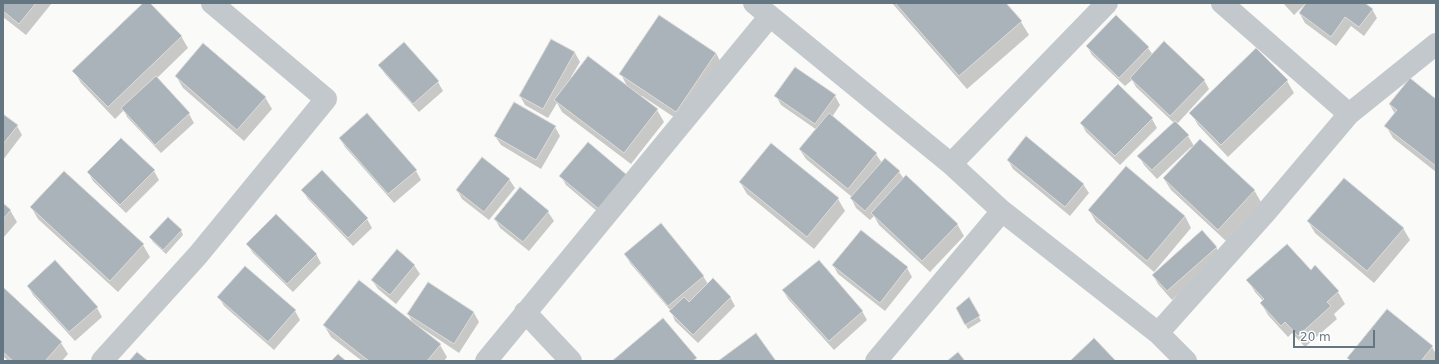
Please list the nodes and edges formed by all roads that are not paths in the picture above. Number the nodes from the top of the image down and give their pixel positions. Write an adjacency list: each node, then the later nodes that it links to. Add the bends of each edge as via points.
1 (212, 3): 11 (street, via 326,99 198,255)
2 (1107, 3): 7 (street)
3 (1222, 3): 6 (street)
4 (762, 10): 7 (street); 9 (street, via 635,181)
5 (1436, 44): 6 (street)
6 (1349, 114): 10 (street)
7 (951, 164): 8 (street)
8 (1002, 210): 10 (street); 14 (street)
9 (525, 312): 12 (street); 13 (street)
10 (1158, 334): 15 (street)
11 (102, 361)
12 (486, 361)
13 (571, 361)
14 (876, 361)
15 (1186, 361)

